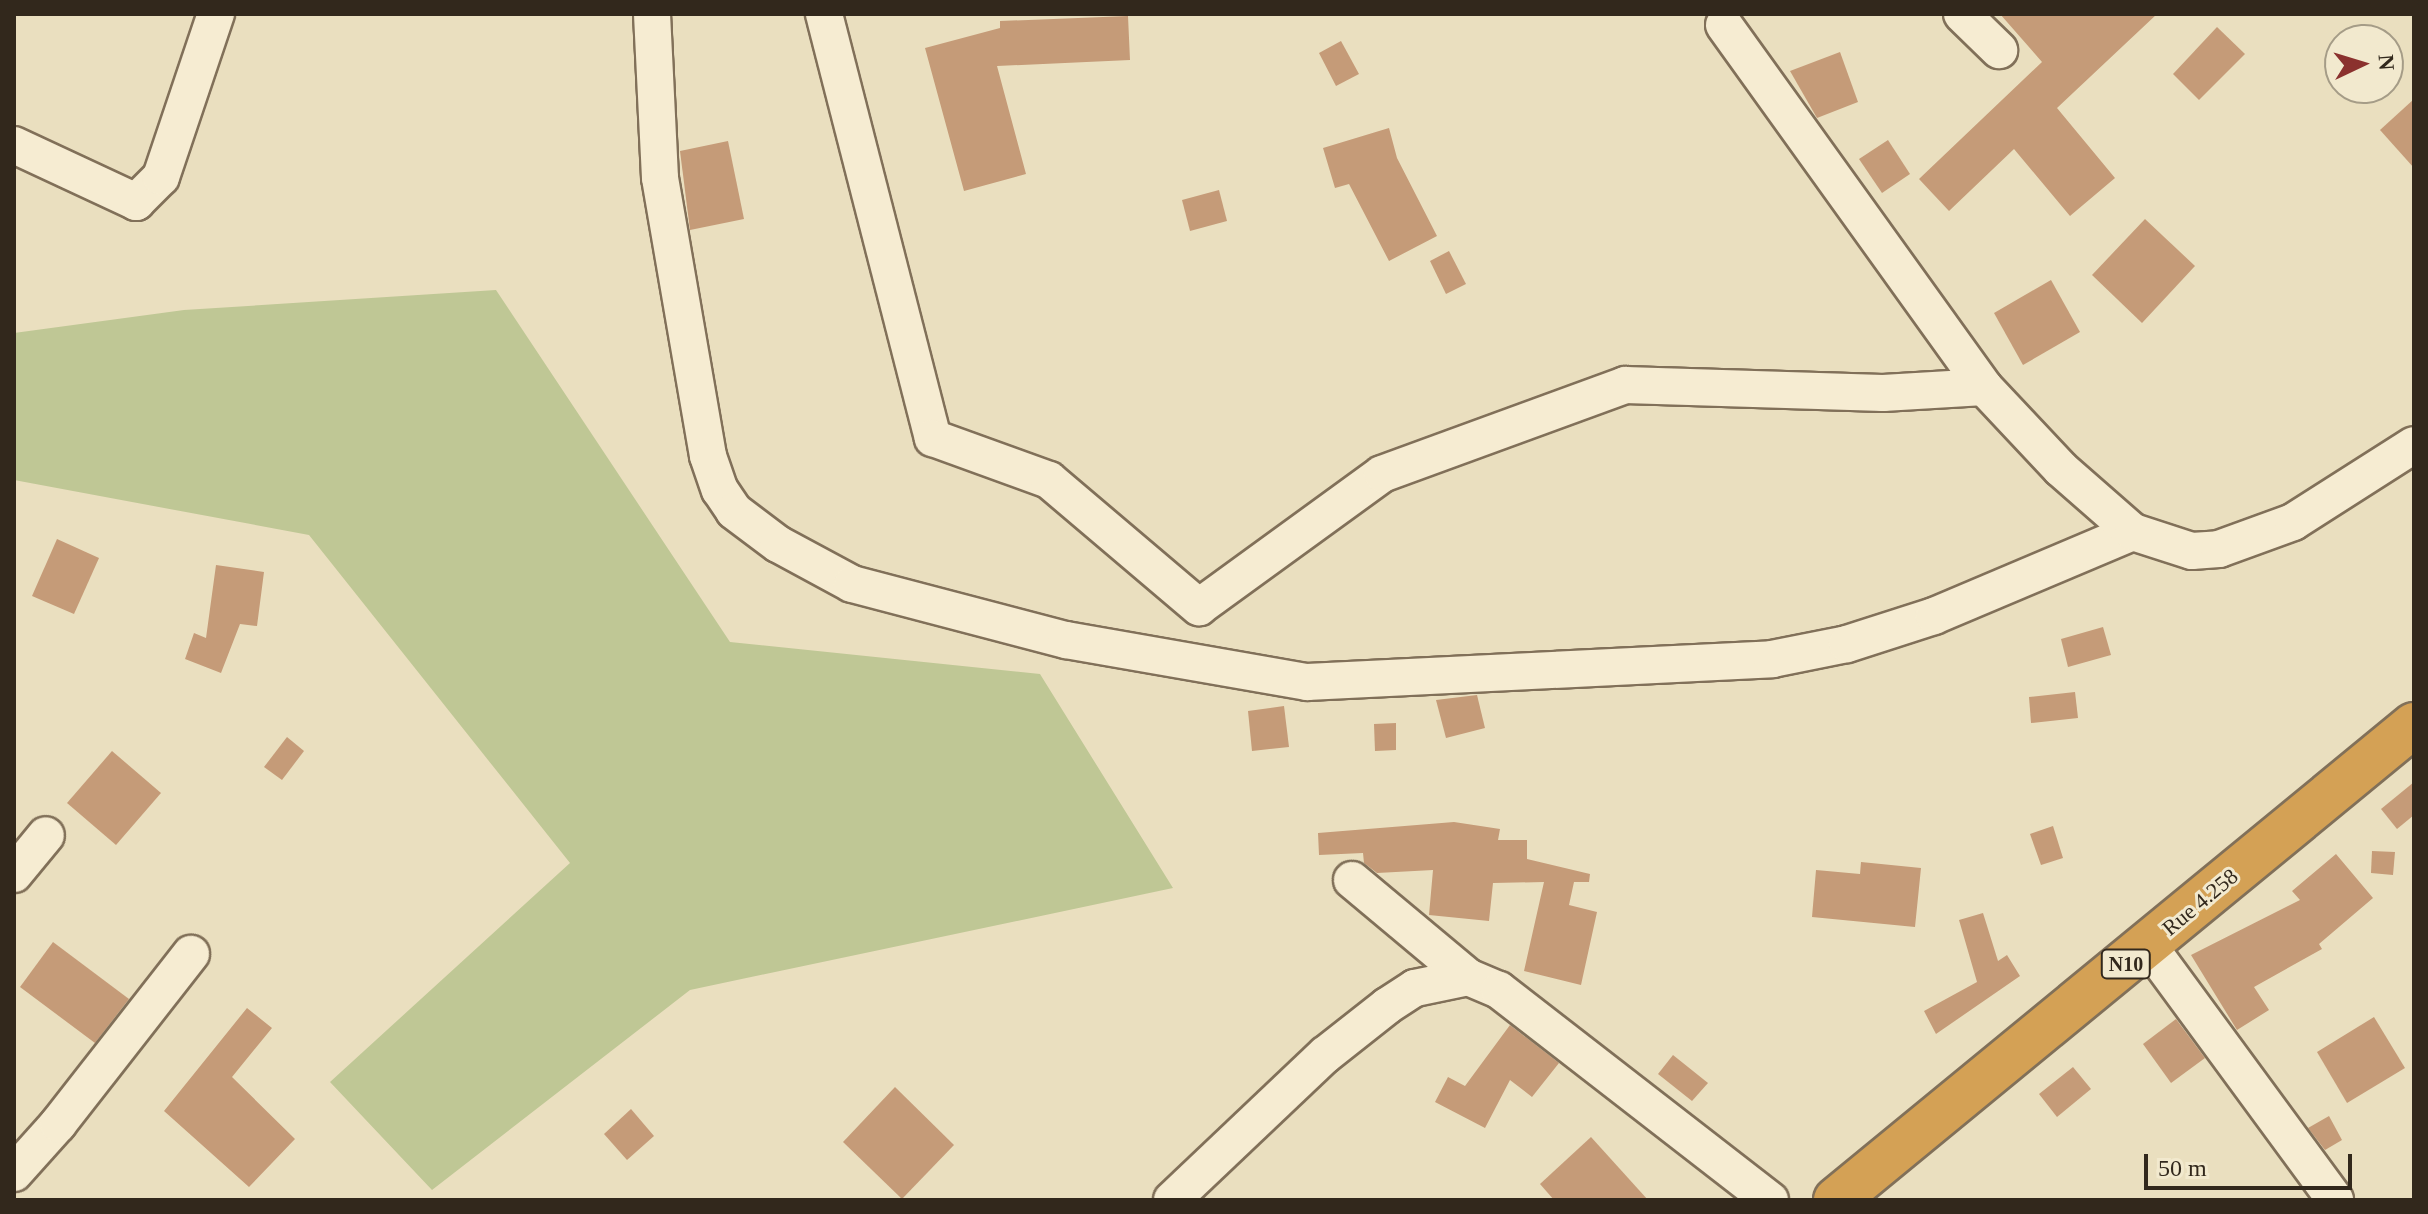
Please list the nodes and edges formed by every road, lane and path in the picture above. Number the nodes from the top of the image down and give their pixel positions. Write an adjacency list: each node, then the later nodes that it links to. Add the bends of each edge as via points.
1 (216, 14): 7 (street, via 161,177 136,202)
2 (652, 14): 10 (street, via 660,178 708,456 734,511 778,544 852,584 1066,640 1307,682 1772,659 1847,644 1934,616)
3 (824, 14): 8 (street, via 933,438 1049,480 1199,607 1382,474 1625,385 1883,393)
4 (1962, 14): 6 (street)
5 (1724, 25): 8 (street)
6 (1999, 50)
7 (14, 145)
8 (1984, 387): 10 (street, via 2061,469)
9 (2414, 445): 10 (street, via 2293,522 2219,549 2192,551)
10 (2133, 532)
11 (2414, 725): 15 (highway, Rue 4.258 / N10)
12 (46, 835): 13 (street)
13 (14, 874)
14 (1352, 880): 17 (street)
15 (2148, 945): 21 (highway, Rue 4.258 / N10); 22 (street)
16 (191, 954): 18 (street)
17 (1468, 977): 19 (street, via 1415,988 1387,1006 1325,1055); 20 (street, via 1499,990)
18 (14, 1173)
19 (1172, 1200)
20 (1770, 1200)
21 (1836, 1200)
22 (2335, 1200)

